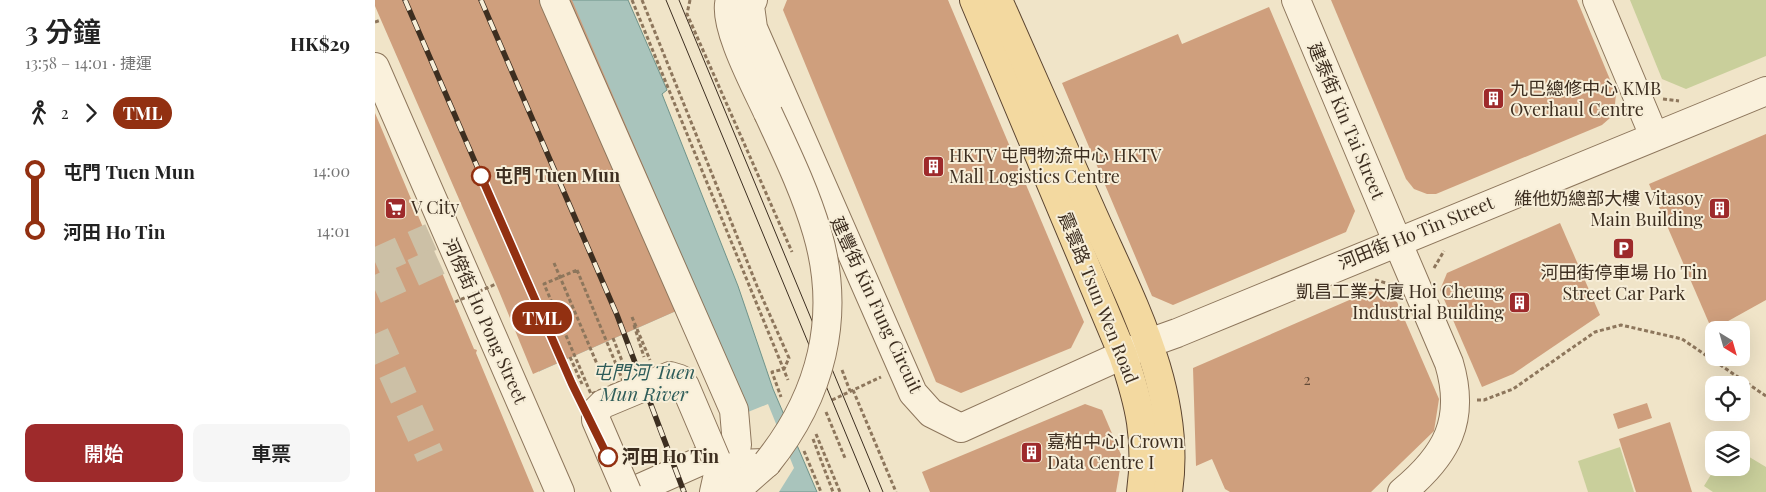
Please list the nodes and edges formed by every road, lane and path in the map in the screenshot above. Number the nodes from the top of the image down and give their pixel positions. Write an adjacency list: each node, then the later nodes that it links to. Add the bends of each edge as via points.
1 (554, 0): 46 (street, via 734,410)
2 (632, 0): 30 (path)
3 (643, 0): 34 (path, via 789,358 783,368 772,372)
4 (690, 0): 17 (path, via 687,14)
5 (730, 0): 48 (street, bridge, via 734,35 800,184 818,234 828,288 828,312 816,376 806,402)
6 (753, 0): 27 (street, 建豐街 Kin Fung Circuit, via 750,6 753,28 913,393 931,413 961,428)
7 (974, 0): 27 (main road, 震寰路 Tsun Wen Road)
8 (998, 0): 26 (main road, 震寰路 Tsun Wen Road)
9 (1296, 0): 16 (street, 建泰街 Kin Tai Street)
10 (1597, 0): 15 (street)
11 (381, 20): 12 (path)
12 (375, 22)
13 (378, 82): 49 (street, 河傍街 Ho Pong Street, via 443,246)
14 (1766, 91): 15 (street, 河田街 Ho Tin Street)
15 (1654, 136): 16 (street, 河田街 Ho Tin Street)
16 (1397, 241): 26 (street, 河田街 Ho Tin Street); 60 (street, 建泰街 Kin Tai Street, via 1449,363 1456,399 1454,421 1446,444 1433,463)
17 (792, 252)
18 (554, 263): 19 (path)
19 (560, 277): 33 (path); 35 (path, via 577,270); 38 (path, via 544,284)
20 (1375, 280): 22 (path)
21 (496, 284): 23 (path, bridge)
22 (1394, 286)
23 (455, 302)
24 (632, 317): 29 (path)
25 (613, 338): 31 (path)
26 (1149, 343): 27 (street, 河田街 Ho Tin Street); 59 (main road, 震寰路 Tsun Wen Road, via 1169,421)
27 (1123, 355): 58 (main road, 震寰路 Tsun Wen Road, via 1143,426)
28 (570, 357): 36 (path)
29 (644, 357)
30 (781, 362)
31 (624, 366)
32 (885, 376): 37 (path)
33 (603, 378)
34 (774, 378)
35 (623, 381)
36 (582, 384)
37 (853, 390): 41 (path); 57 (path)
38 (591, 394)
39 (1766, 396): 40 (path, via 1682,339 1621,325 1595,332 1513,389)
40 (1474, 401)
41 (827, 402)
42 (822, 404): 47 (path)
43 (814, 430): 56 (path)
44 (810, 433): 55 (path)
45 (802, 447): 54 (path)
46 (727, 452): 48 (street, via 736,464); 50 (street, bridge, via 680,379 671,376 603,404 596,411 596,420); 51 (street); 52 (street)
47 (845, 458)
48 (767, 463): 53 (street)
49 (560, 492)
50 (627, 492)
51 (631, 492)
52 (714, 492)
53 (734, 492)
54 (821, 492)
55 (833, 492)
56 (839, 492)
57 (896, 492)
58 (1141, 492)
59 (1168, 492)
60 (1402, 492)

